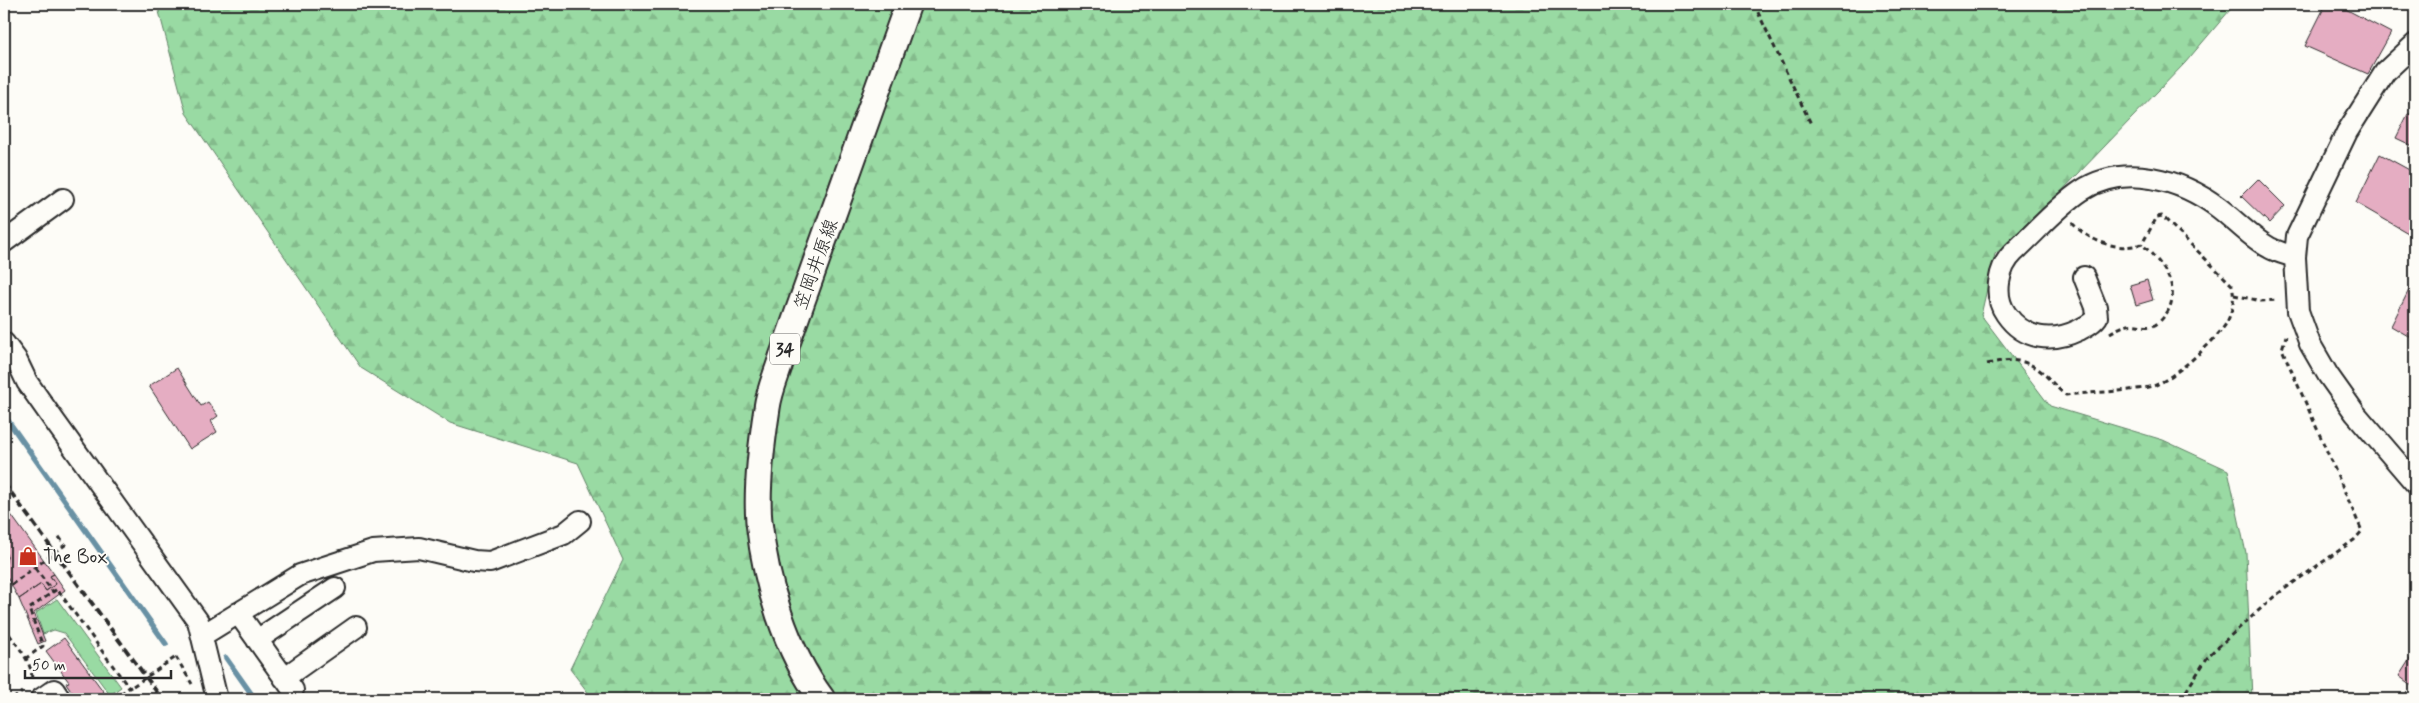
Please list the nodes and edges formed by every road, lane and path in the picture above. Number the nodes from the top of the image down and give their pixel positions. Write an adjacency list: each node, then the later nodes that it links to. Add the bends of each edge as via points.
1 (908, 4): 37 (main road, 笠岡井原線 / 34, via 767,407 760,468 759,520 766,562 792,648)
2 (1754, 4): 4 (path)
3 (2415, 44): 9 (street, via 2385,72 2347,132 2297,236)
4 (1811, 124)
5 (63, 199): 7 (street)
6 (2058, 211): 8 (path, via 2091,239 2126,247); 9 (street, via 2083,190 2102,182 2142,177 2163,180 2187,188 2217,206 2269,248); 10 (street, via 2010,256 2001,272 1998,292 2001,308 2013,324 2030,335 2048,340 2067,336 2097,317)
7 (4, 242)
8 (2142, 244): 11 (path, via 2158,217 2162,216 2232,285); 14 (path, via 2167,274 2172,285 2171,304 2154,325 2128,325)
9 (2295, 256): 13 (street, via 2298,311)
10 (2084, 277)
11 (2234, 295): 12 (path, via 2261,301); 16 (path, via 2233,307 2220,333 2171,378 2152,387 2066,394 2041,372 2020,360)
12 (2282, 300)
13 (2303, 326): 17 (street, via 2328,374); 38 (path, via 2286,334 2282,350 2362,531 2276,595 2209,656)
14 (2108, 334)
15 (4, 343): 27 (street, via 27,382 198,621)
16 (1987, 364)
17 (2415, 483)
18 (580, 521): 24 (street, via 564,534 490,562 418,548 373,552 300,575)
19 (57, 534): 20 (path, via 65,545)
20 (35, 568): 22 (path); 23 (path)
21 (335, 588): 28 (street)
22 (4, 590)
23 (53, 592): 29 (path, via 29,609 43,646); 30 (path, via 58,589)
24 (238, 613): 27 (street); 28 (street)
25 (4, 627): 29 (path)
26 (356, 627): 28 (street, via 289,684)
27 (203, 636): 36 (street)
28 (257, 640)
29 (25, 659): 32 (path, via 32,676 30,684)
30 (129, 688): 31 (path, bridge, via 176,657); 35 (path)
31 (197, 691)
32 (13, 699)
33 (41, 699): 34 (street, via 54,690)
34 (60, 699)
35 (113, 699)
36 (217, 699)
37 (822, 699)
38 (2181, 699)

